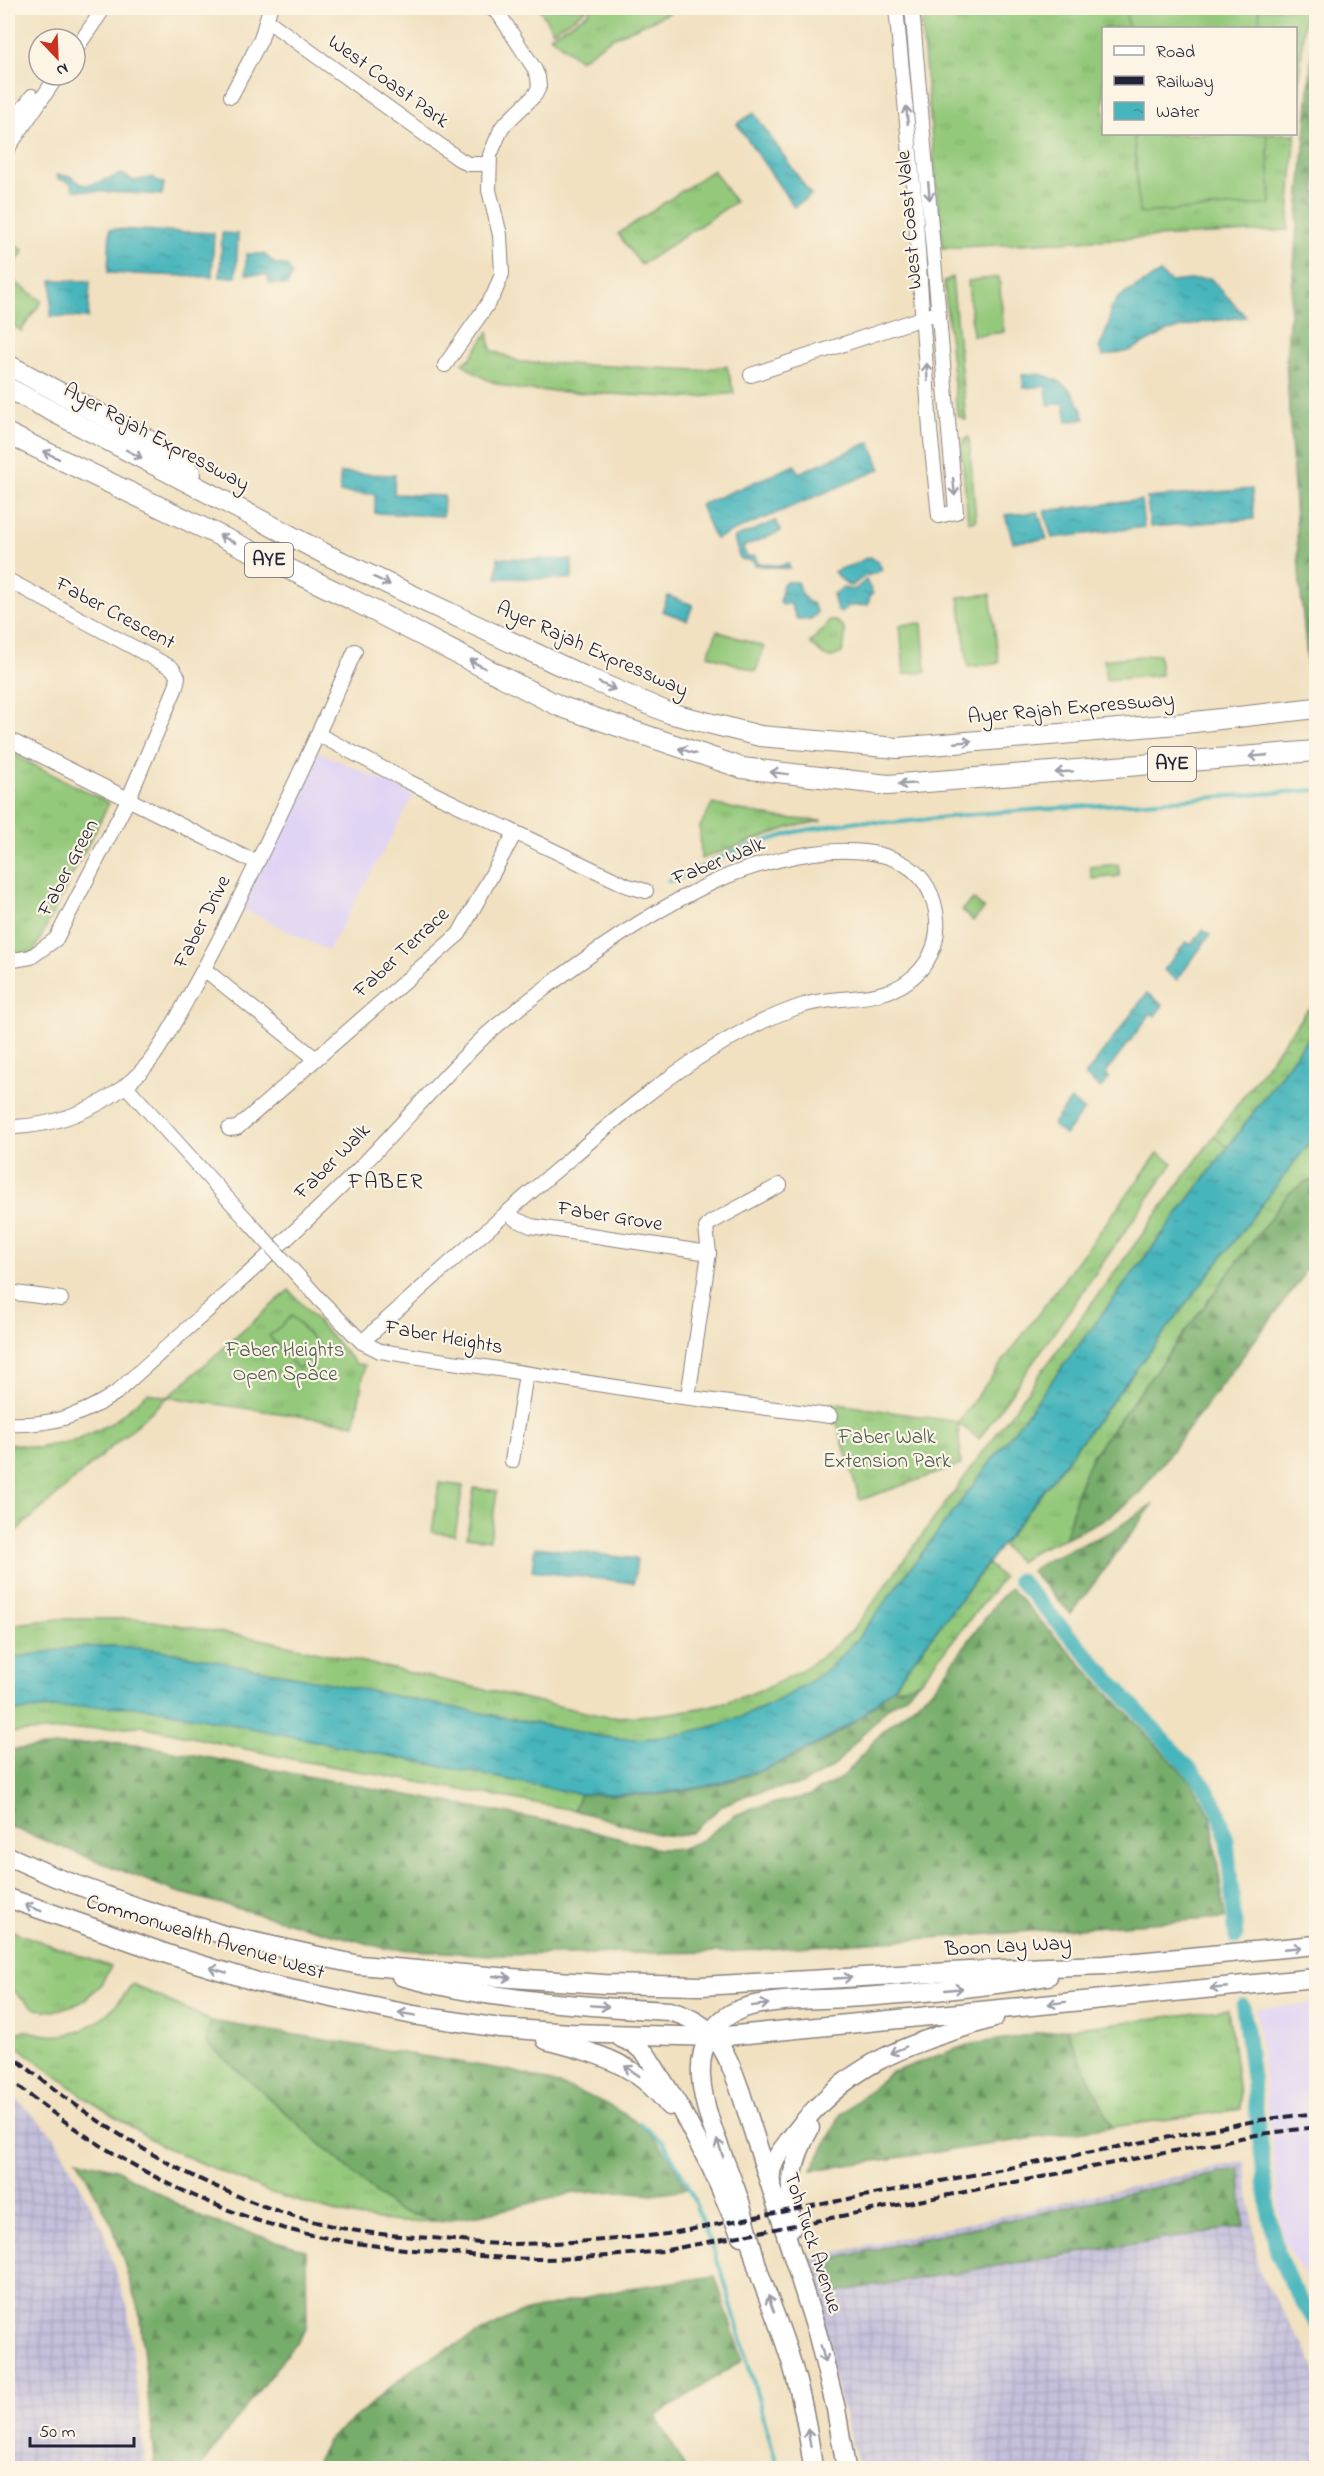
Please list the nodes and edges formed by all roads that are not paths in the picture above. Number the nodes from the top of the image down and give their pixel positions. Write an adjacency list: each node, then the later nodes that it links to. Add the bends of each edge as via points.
1 (101, 8): 6 (street); 7 (street)
2 (491, 8): 13 (street, via 499,14 534,68 539,87 502,127)
3 (896, 8): 15 (street, West Coast Vale, one-way to 3)
4 (912, 8): 14 (street, West Coast Vale, one-way to 14)
5 (269, 14): 10 (street, West Coast Park, via 252,59); 13 (street, West Coast Park, via 459,159 468,164)
6 (83, 27)
7 (87, 31)
8 (39, 87): 11 (street)
9 (47, 87): 11 (street)
10 (231, 96)
11 (10, 129): 12 (street)
12 (8, 148)
13 (489, 164): 17 (street, via 489,190 500,235 502,274 490,301)
14 (940, 312): 15 (street); 20 (street, West Coast Vale)
15 (924, 317): 18 (street, West Coast Vale); 21 (street, West Coast Vale, one-way to 15)
16 (8, 365): 23 (highway, via 145,438)
17 (445, 365)
18 (751, 375)
19 (8, 388): 23 (highway, Ayer Rajah Expressway / AYE, one-way to 23)
20 (948, 429): 21 (street); 21 (street, West Coast Vale, one-way to 21, via 956,512 952,515 937,515)
21 (930, 430)
22 (8, 434): 29 (highway, AYE, one-way to 22, via 888,785 742,768 559,706 351,599)
23 (228, 503): 26 (highway, Ayer Rajah Expressway / AYE, one-way to 26, via 349,566 658,709 760,736 897,748)
24 (8, 580): 30 (street, Faber Crescent, via 172,668 178,677)
25 (355, 651): 27 (street, Faber Drive)
26 (1317, 708)
27 (319, 735): 31 (street); 32 (street, Faber Drive)
28 (8, 739): 30 (street)
29 (1317, 751)
30 (128, 800): 32 (street); 34 (street, Faber Green, via 56,939 31,957)
31 (515, 833): 33 (street); 36 (street, Faber Terrace, via 459,934)
32 (256, 861): 35 (street, Faber Drive)
33 (646, 891)
34 (8, 961)
35 (204, 969): 36 (street); 37 (street, Faber Drive, via 161,1046)
36 (316, 1059): 39 (street, Faber Terrace, via 237,1128)
37 (126, 1086): 38 (street, Faber Drive, via 93,1107 65,1118); 45 (street, Faber Heights, bridge)
38 (8, 1127)
39 (229, 1129)
40 (780, 1185): 42 (street, via 707,1225)
41 (509, 1211): 42 (street, Faber Grove, via 515,1219 531,1226); 45 (street, Faber Walk); 49 (street, Faber Walk, via 613,1122 714,1048 768,1018 806,1005 893,991 920,973 933,950 937,926 935,907 916,872 880,853 850,851 787,857 719,880 600,947 486,1036 347,1181 116,1393 72,1418 43,1424)
42 (709, 1253): 47 (street)
43 (8, 1292): 44 (street)
44 (61, 1299)
45 (362, 1342): 46 (street, Faber Heights, via 380,1351)
46 (526, 1374): 47 (street, Faber Heights); 50 (street)
47 (688, 1397): 48 (street, Faber Heights)
48 (830, 1416)
49 (8, 1424)
50 (512, 1461)
51 (8, 1856): 54 (main road, Commonwealth Avenue West, via 55,1877 224,1935)
52 (8, 1898): 59 (main road, Commonwealth Avenue West, one-way to 52, via 413,2015 261,1983)
53 (1317, 1946): 55 (main road, Boon Lay Way, one-way to 53)
54 (359, 1965): 57 (main road, Commonwealth Avenue West, one-way to 57, via 604,1984); 61 (main road, one-way to 61, via 437,1986 497,1996 669,2011 687,2015)
55 (1106, 1965): 57 (main road, Boon Lay Way, one-way to 55); 61 (main road, one-way to 55, via 731,2014 751,2006 1005,1984)
56 (1317, 1978): 58 (main road, one-way to 58)
57 (701, 1986)
58 (1033, 2005): 61 (main road); 62 (main road, one-way to 62, via 896,2050)
59 (500, 2028): 60 (main road, Commonwealth Avenue West); 63 (main road, one-way to 59, via 650,2085 618,2062)
60 (617, 2036): 61 (main road, Commonwealth Avenue West); 63 (main road, via 646,2054)
61 (711, 2036): 64 (main road, Toh Tuck Avenue, via 728,2057); 66 (main road, one-way to 61, via 700,2076 702,2056)
62 (849, 2079): 64 (main road, via 811,2112 778,2155 770,2171); 65 (main road, via 814,2122 796,2156 789,2193)
63 (699, 2145): 66 (main road)
64 (774, 2195): 65 (main road, Toh Tuck Avenue)
65 (792, 2256): 68 (main road, Toh Tuck Avenue, one-way to 68, via 829,2374)
66 (758, 2270): 67 (main road, one-way to 66, via 795,2373)
67 (813, 2469)
68 (846, 2469)

